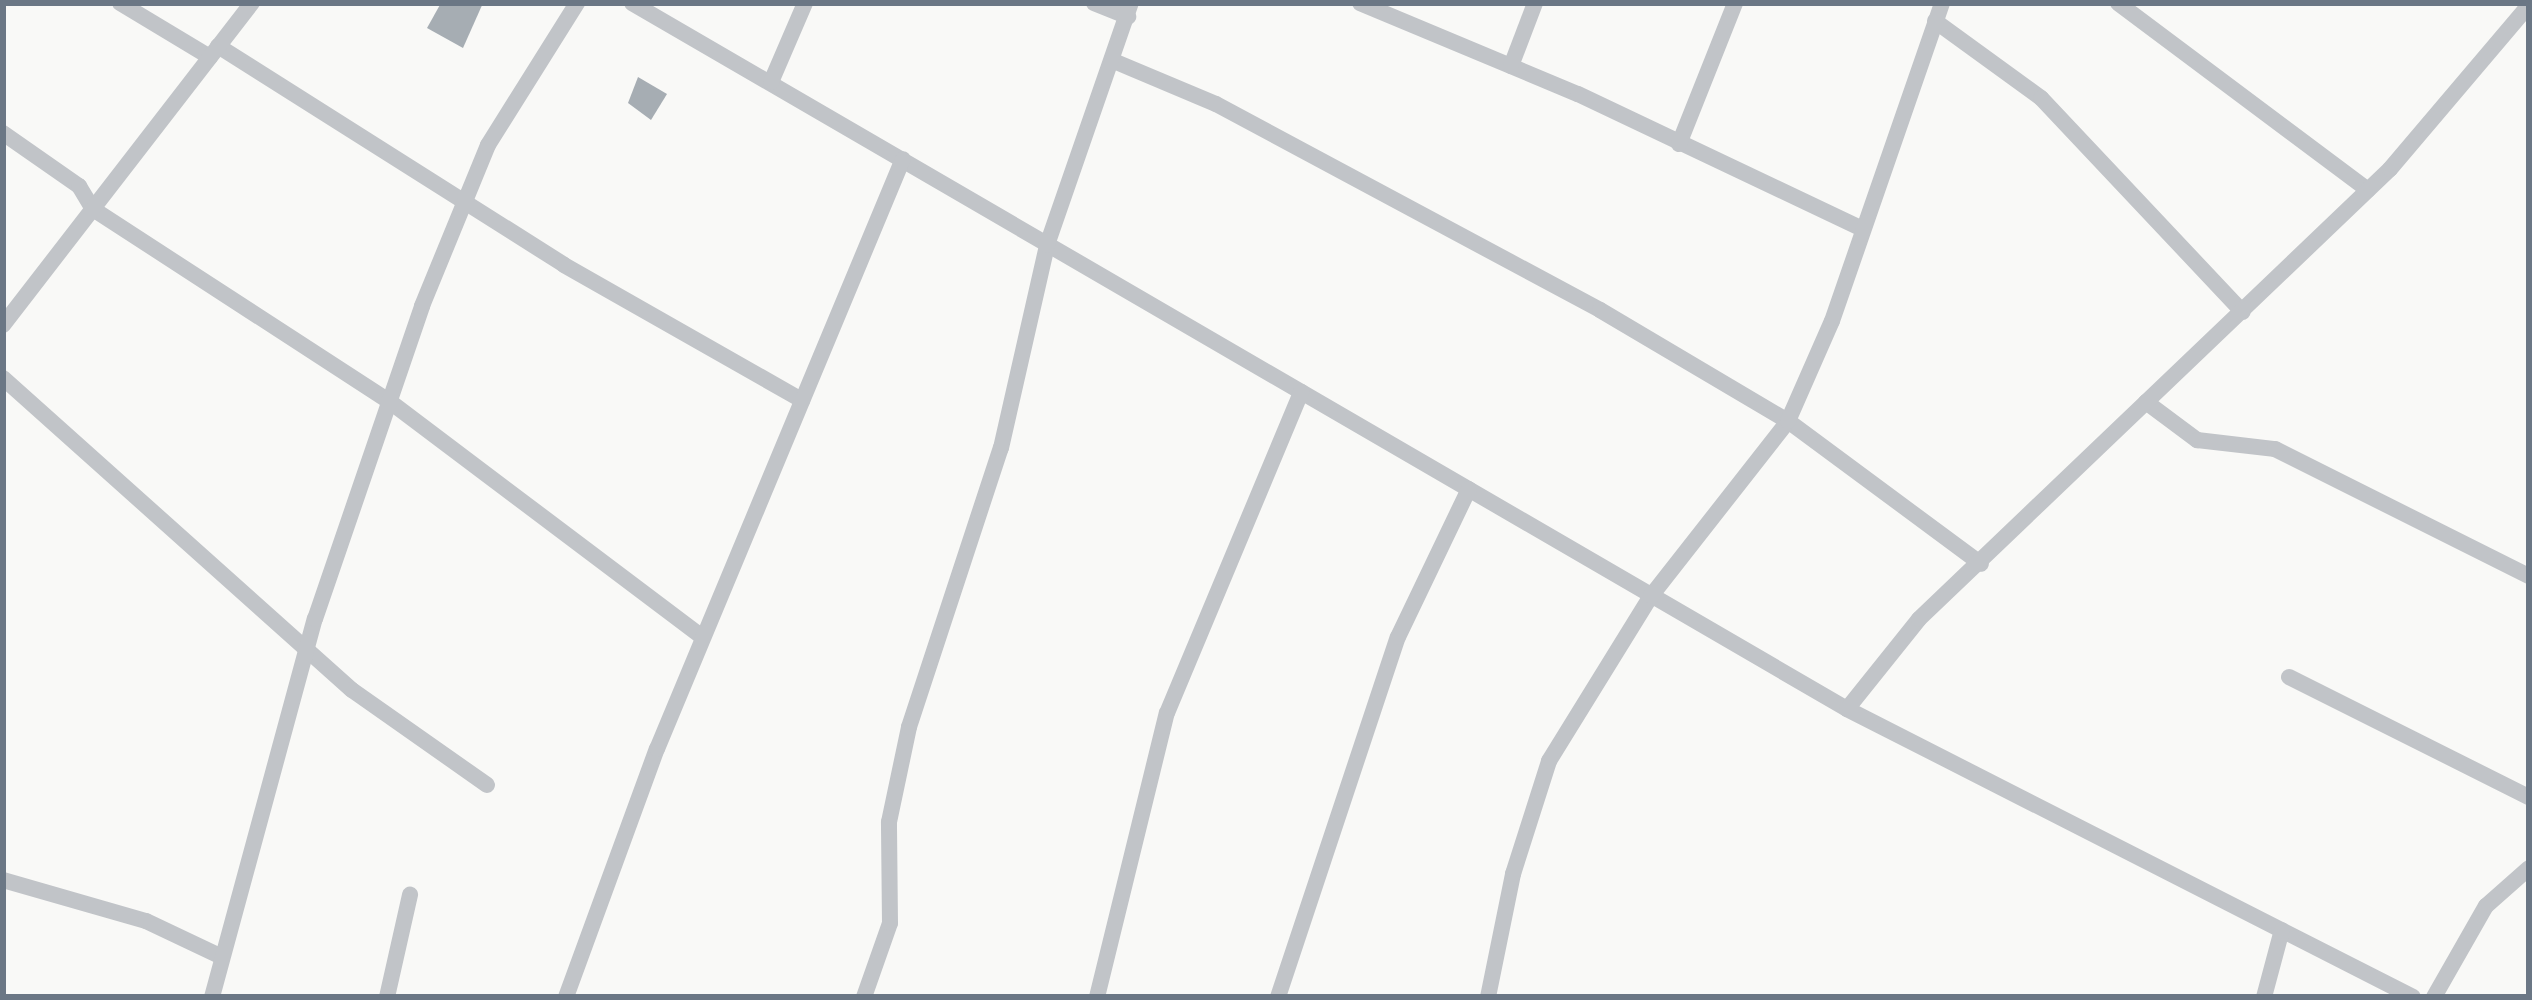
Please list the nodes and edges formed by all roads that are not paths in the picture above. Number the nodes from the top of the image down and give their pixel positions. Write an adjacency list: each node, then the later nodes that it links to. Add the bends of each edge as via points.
1 (120, 3): 15 (street)
2 (251, 3): 15 (street)
3 (577, 3): 23 (street, via 488,145)
4 (632, 3): 18 (street)
5 (805, 3): 18 (street)
6 (1094, 3): 13 (street)
7 (1360, 3): 17 (street)
8 (1535, 3): 17 (street)
9 (1736, 3): 20 (street)
10 (1942, 3): 14 (street)
11 (2118, 3): 22 (street)
12 (2529, 5): 22 (street)
13 (1130, 10): 16 (street)
14 (1935, 21): 25 (street); 27 (street, via 2041,98)
15 (214, 52): 23 (street); 24 (street)
16 (1116, 62): 26 (street); 34 (street, via 1216,104)
17 (1511, 66): 20 (street)
18 (771, 82): 21 (street)
19 (3, 133): 24 (street, via 79,186)
20 (1678, 144): 25 (street)
21 (903, 159): 26 (street); 31 (street)
22 (2368, 190): 27 (street)
23 (465, 201): 31 (street); 32 (street)
24 (93, 209): 28 (street); 32 (street)
25 (1860, 228): 34 (street)
26 (1047, 245): 30 (street); 53 (street, via 1001,448 909,727 889,822 890,923)
27 (2243, 312): 33 (street)
28 (3, 326)
29 (3, 378): 40 (street)
30 (1301, 392): 35 (street); 54 (street, via 1167,713)
31 (802, 400): 39 (street)
32 (389, 401): 39 (street); 40 (street)
33 (2146, 402): 36 (street); 37 (street, via 2197,440 2265,445)
34 (1788, 421): 36 (street); 38 (street)
35 (1469, 489): 38 (street); 55 (street, via 1398,637)
36 (1981, 564): 42 (street, via 1888,652)
37 (2529, 576)
38 (1652, 596): 42 (street); 56 (street, via 1549,761 1513,874)
39 (702, 637): 52 (street)
40 (306, 651): 43 (street); 49 (street)
41 (2289, 677): 44 (street)
42 (1847, 709): 48 (street)
43 (487, 785)
44 (2529, 797)
45 (2529, 868): 59 (street, via 2486,906)
46 (3, 880): 49 (street, via 146,921)
47 (410, 895): 51 (street)
48 (2282, 930): 57 (street); 58 (street)
49 (222, 957): 50 (street)
50 (212, 997)
51 (387, 997)
52 (566, 997)
53 (864, 997)
54 (1097, 997)
55 (1278, 997)
56 (1488, 997)
57 (2264, 997)
58 (2413, 997)
59 (2434, 997)

